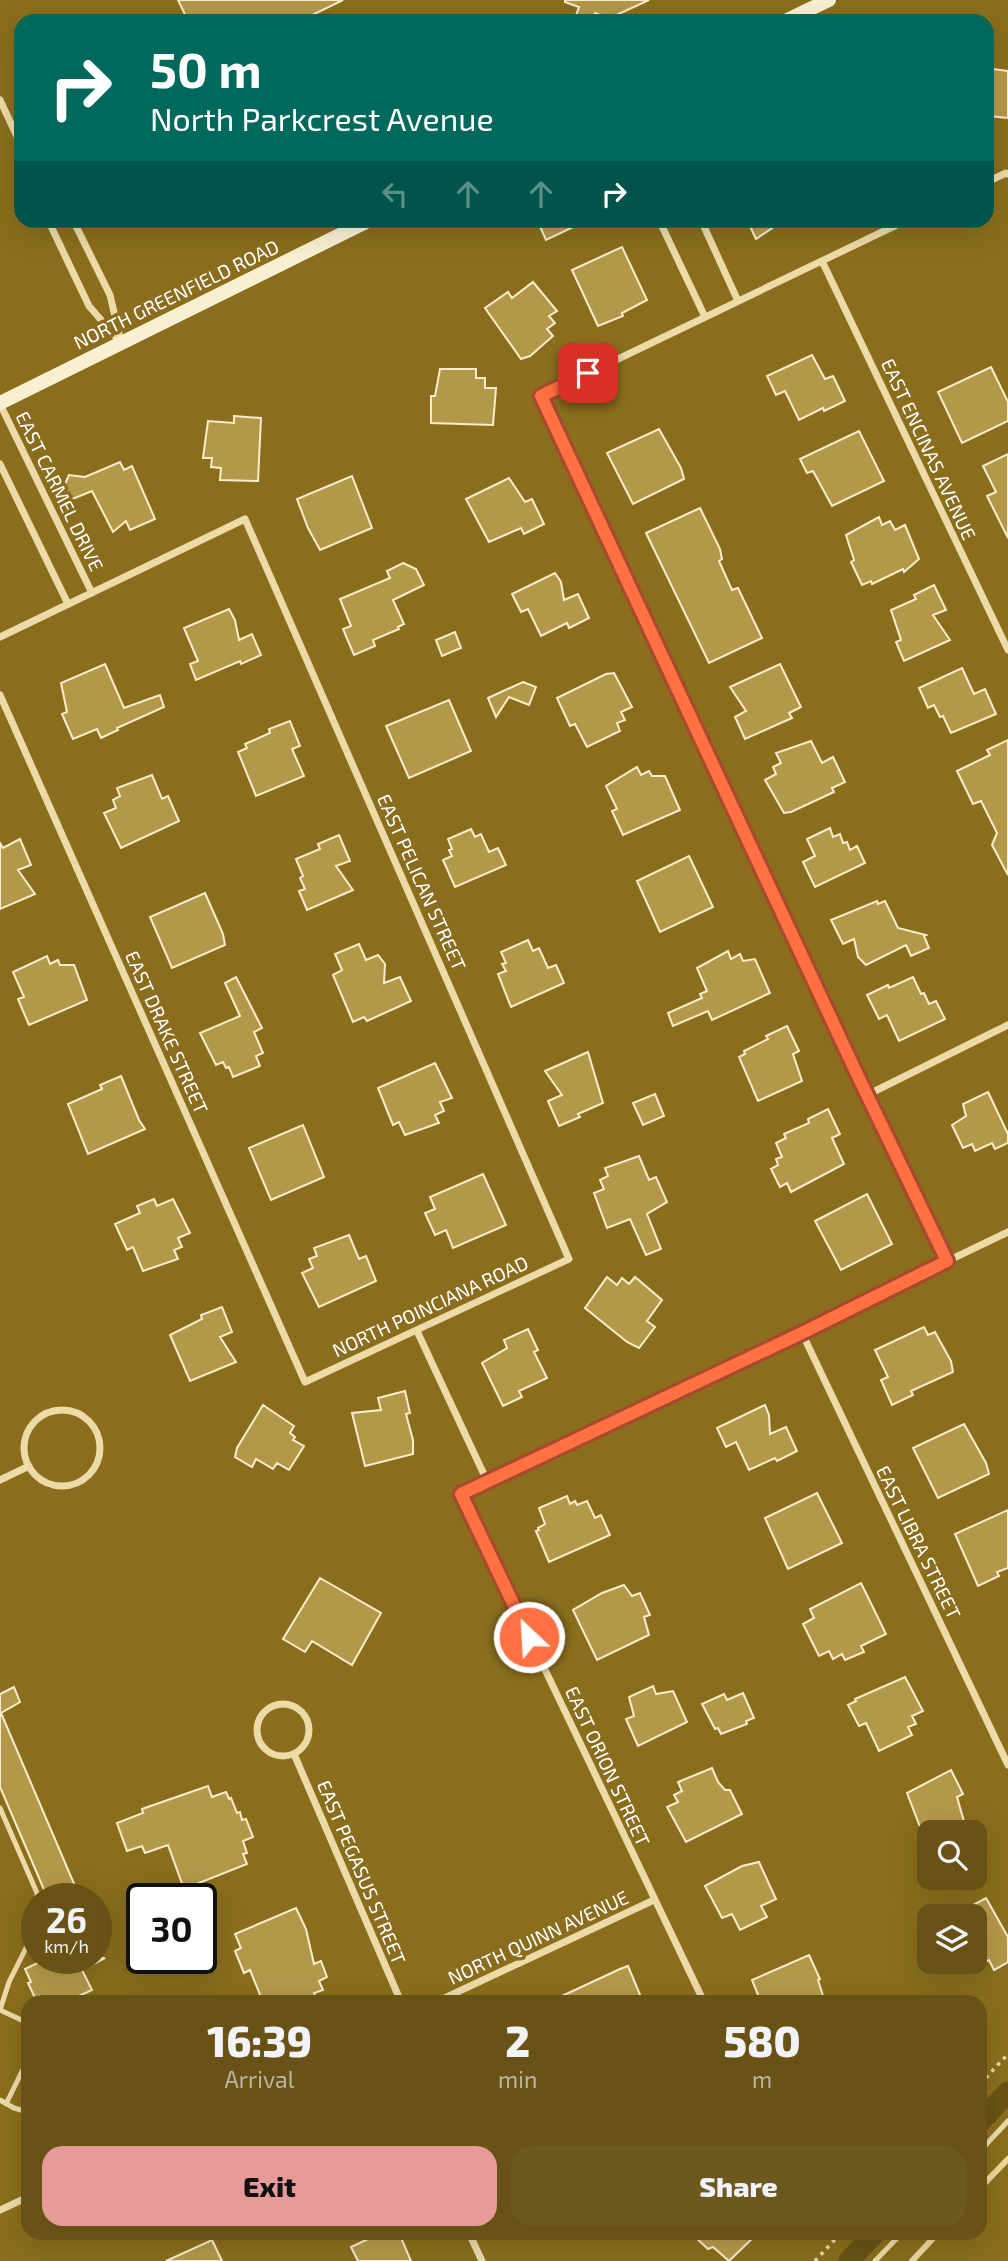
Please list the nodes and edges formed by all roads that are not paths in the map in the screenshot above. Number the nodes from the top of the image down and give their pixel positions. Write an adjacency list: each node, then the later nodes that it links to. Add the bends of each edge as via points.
1 (829, 0): 2 (main road)
2 (800, 14)
3 (0, 100): 4 (street)
4 (14, 130)
5 (52, 228): 14 (street, via 89,306)
6 (77, 228): 14 (street, via 110,295)
7 (354, 228): 14 (main road, NORTH GREENFIELD ROAD)
8 (663, 228): 13 (street)
9 (705, 228): 12 (street)
10 (890, 228): 11 (street)
11 (822, 261): 12 (street); 20 (street, EAST ENCINAS AVENUE)
12 (738, 301): 13 (street)
13 (705, 317): 23 (street, via 541,396)
14 (121, 343): 15 (main road, NORTH GREENFIELD ROAD)
15 (0, 404): 17 (street, EAST CARMEL DRIVE)
16 (0, 464): 18 (street)
17 (92, 593): 18 (street); 25 (street, EAST PELICAN STREET, via 245,519)
18 (68, 604): 19 (street)
19 (0, 637)
20 (1008, 650)
21 (0, 695): 29 (street, EAST DRAKE STREET)
22 (1008, 1025): 23 (street)
23 (867, 1095): 26 (street)
24 (1008, 1232): 26 (street)
25 (569, 1259): 27 (street, NORTH POINCIANA ROAD)
26 (947, 1261): 28 (street)
27 (417, 1331): 29 (street, NORTH POINCIANA ROAD); 32 (street)
28 (802, 1333): 32 (street); 34 (street, EAST LIBRA STREET)
29 (305, 1382)
30 (29, 1466): 30 (street, via 37,1476 60,1486 84,1479 94,1470 101,1446 92,1423 71,1410 46,1413 28,1430 24,1442); 31 (street)
31 (0, 1480)
32 (487, 1481): 37 (street, EAST ORION STREET, via 461,1494)
33 (294, 1754): 33 (street, via 306,1743 307,1718 287,1703 269,1707 258,1721 259,1740 270,1752); 39 (street, EAST PEGASUS STREET)
34 (1008, 1765)
35 (0, 1808): 36 (lane)
36 (33, 1883)
37 (654, 1900): 40 (street, NORTH QUINN AVENUE); 41 (street, EAST ORION STREET)
38 (21, 1958): 42 (lane)
39 (398, 1995)
40 (451, 1995)
41 (701, 1995)
42 (0, 2010): 43 (lane)
43 (21, 2020)
44 (21, 2071): 45 (lane)
45 (3, 2102): 46 (lane)
46 (21, 2109)
47 (1008, 2121): 48 (lane)
48 (987, 2144)
49 (21, 2200): 50 (street)
50 (0, 2210)
51 (472, 2240): 53 (street)
52 (895, 2240): 54 (lane)
53 (482, 2261)
54 (875, 2261)

